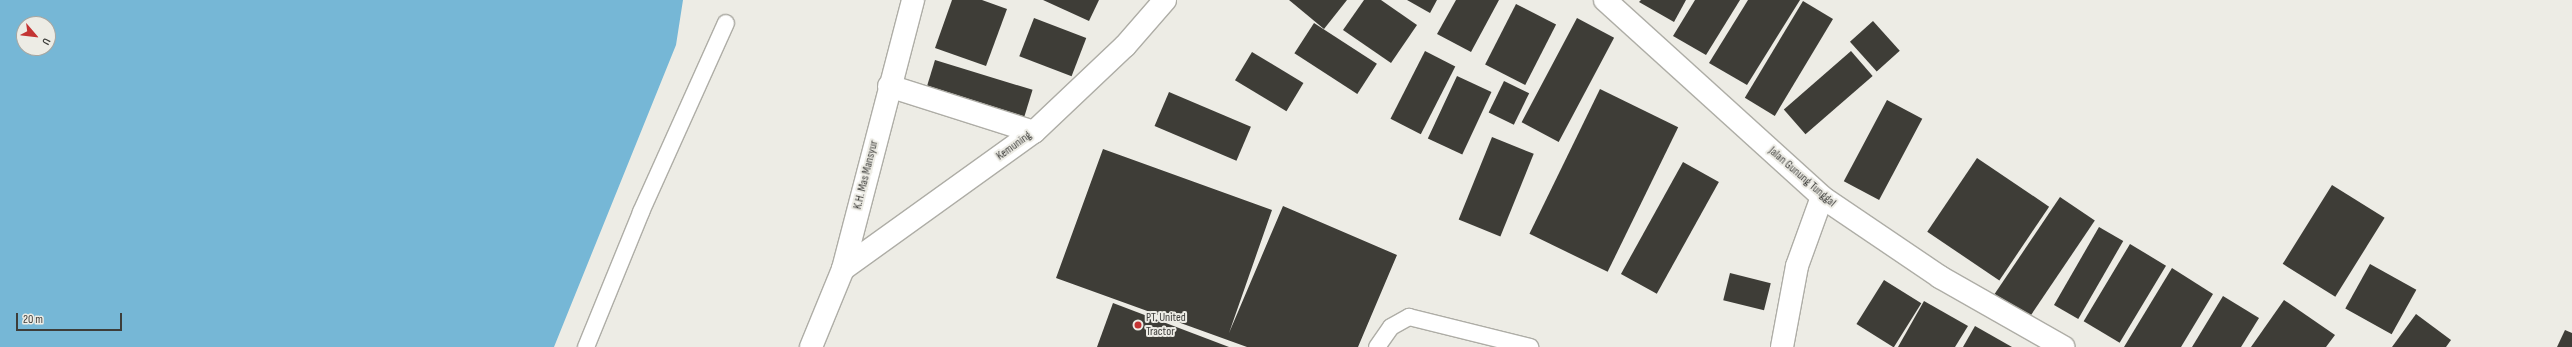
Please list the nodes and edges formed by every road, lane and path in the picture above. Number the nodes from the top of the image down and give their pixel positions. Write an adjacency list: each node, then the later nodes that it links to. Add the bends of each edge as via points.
1 (913, 0): 5 (street, K.H. Mas Mansyur)
2 (1166, 0): 6 (street, Kemuning, via 1125,46)
3 (1605, 0): 7 (street, Jalan Gunung Tunggal)
4 (726, 23): 10 (lane, via 641,212)
5 (889, 86): 6 (street); 8 (street, K.H. Mas Mansyur)
6 (1034, 132): 8 (street, Kemuning)
7 (1822, 197): 9 (street, Jalan Gunung Tunggal, via 1940,278); 14 (street, via 1797,266)
8 (843, 269): 11 (street, K.H. Mas Mansyur)
9 (2050, 344)
10 (586, 347)
11 (811, 347)
12 (1377, 347): 13 (lane, via 1391,327 1410,317)
13 (1530, 347)
14 (1782, 347)

